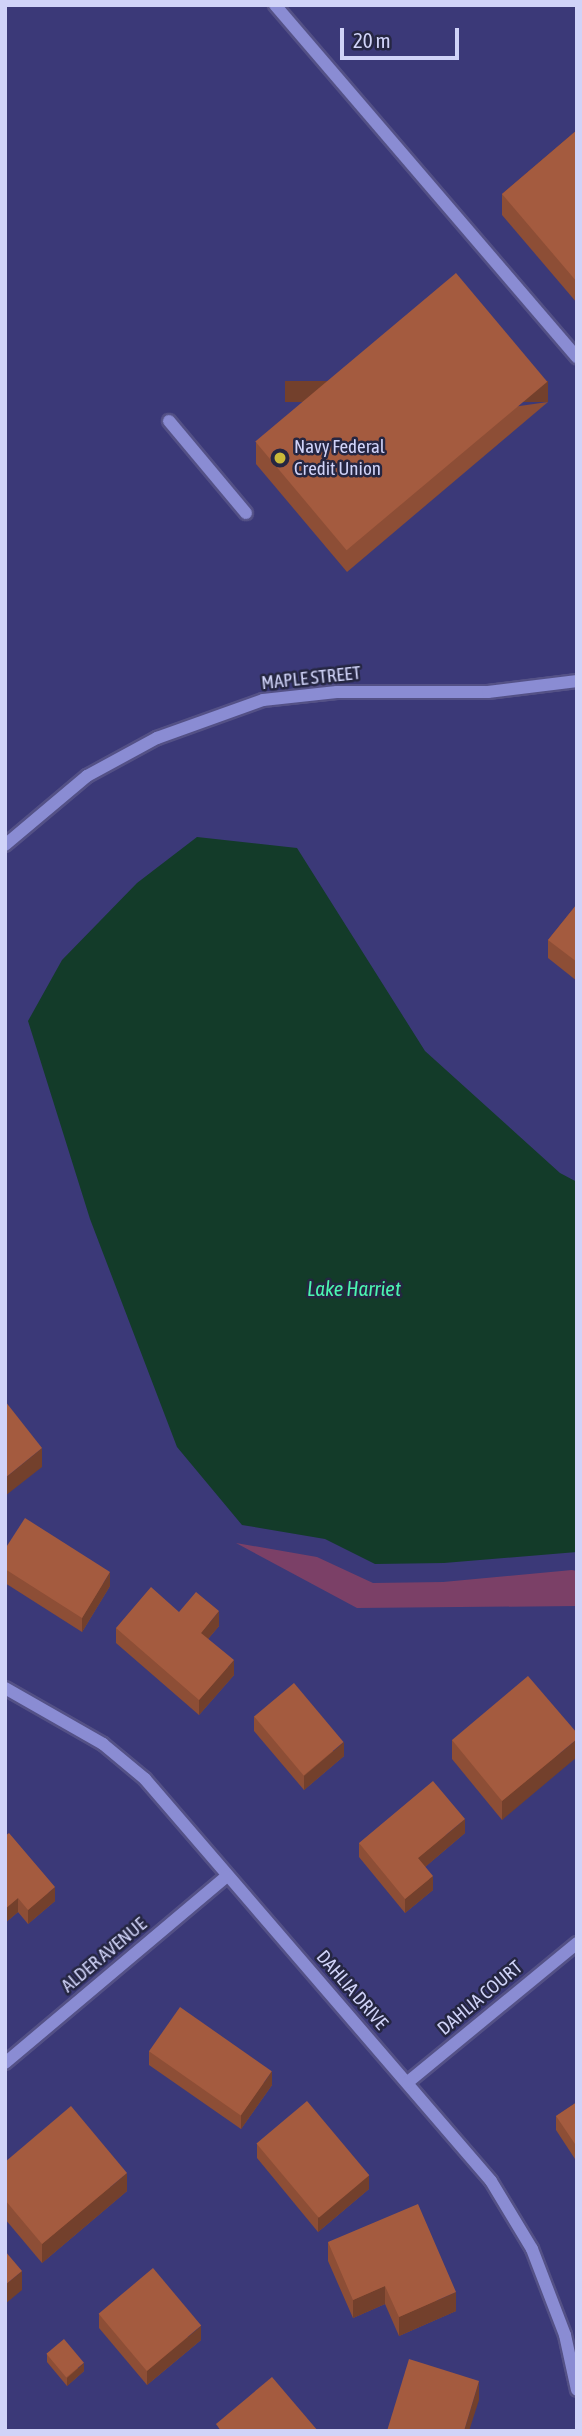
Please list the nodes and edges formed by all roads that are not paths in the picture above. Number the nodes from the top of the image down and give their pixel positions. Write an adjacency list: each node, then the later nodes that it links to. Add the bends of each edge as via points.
1 (275, 5): 2 (street)
2 (577, 357)
3 (169, 421): 4 (street)
4 (246, 513)
5 (577, 681): 6 (street, MAPLE STREET, via 488,692 337,692 263,700 157,738 87,776)
6 (5, 845)
7 (5, 1688): 8 (street, DAHLIA DRIVE, via 103,1744 145,1779)
8 (227, 1876): 10 (street, ALDER AVENUE); 11 (street, DAHLIA DRIVE)
9 (577, 1943): 11 (street, DAHLIA COURT)
10 (5, 2063)
11 (408, 2082): 12 (street, DAHLIA DRIVE, via 491,2181 532,2249 565,2335)
12 (577, 2390)

